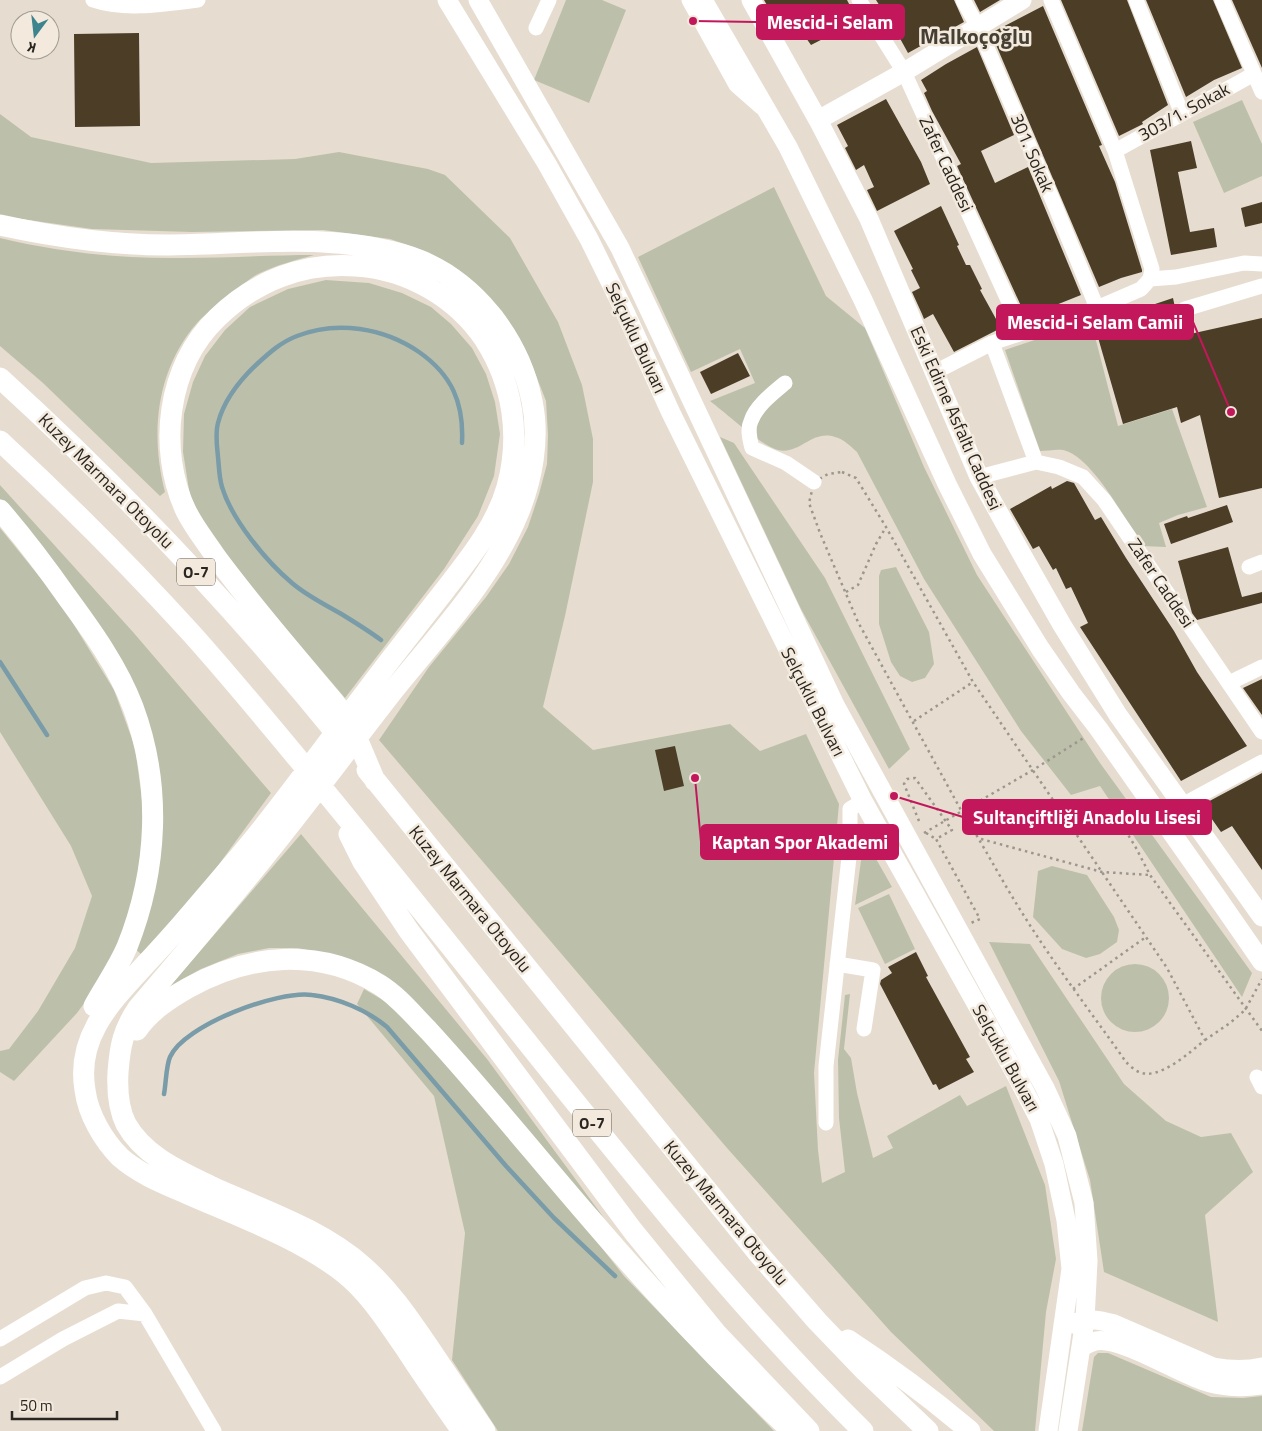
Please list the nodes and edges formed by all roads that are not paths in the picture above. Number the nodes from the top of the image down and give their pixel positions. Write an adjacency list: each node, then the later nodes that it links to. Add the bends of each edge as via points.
1 (94, 0): 2 (street, via 104,4 149,6)
2 (198, 0)
3 (447, 0): 46 (main road, Selçuklu Bulvarı, via 589,239 675,422)
4 (479, 0): 58 (main road, Selçuklu Bulvarı, via 620,248 835,705 1045,1088 1067,1136 1084,1203 1088,1261)
5 (549, 0): 16 (street)
6 (688, 0): 21 (street, via 736,85)
7 (703, 0): 21 (main road, Eski Edirne Asfaltı Caddesi)
8 (751, 0): 22 (main road, Eski Edirne Asfaltı Caddesi)
9 (859, 0): 17 (street, Zafer Caddesi)
10 (963, 0): 15 (street, 301. Sokak)
11 (1022, 0): 15 (main road)
12 (1051, 0): 23 (street)
13 (1136, 0): 20 (street)
14 (1222, 0): 18 (street)
15 (978, 27): 17 (main road); 28 (street, 301. Sokak)
16 (536, 28)
17 (904, 72): 22 (main road); 30 (street, Zafer Caddesi)
18 (1254, 74): 19 (street); 20 (street, 303/1. Sokak)
19 (1262, 92)
20 (1182, 114): 23 (street, 303/1. Sokak)
21 (770, 116): 51 (main road, Eski Edirne Asfaltı Caddesi, via 863,300 982,554 1040,648)
22 (818, 120): 32 (main road, Eski Edirne Asfaltı Caddesi, via 869,219)
23 (1115, 151): 26 (street, via 1152,269)
24 (0, 225): 42 (highway, via 64,237 163,245 354,244 416,259 446,274 482,303 516,353 533,403 534,462 528,486 496,558 460,607)
25 (1262, 264): 26 (street, via 1244,263)
26 (1150, 279): 28 (street, via 1141,289)
27 (1262, 286): 29 (street)
28 (1097, 308): 30 (street)
29 (1185, 309)
30 (1023, 333): 31 (street)
31 (992, 343): 32 (street); 36 (street)
32 (935, 372): 37 (main road, Eski Edirne Asfaltı Caddesi)
33 (0, 378): 45 (highway, Kuzey Marmara Otoyolu / O-7, via 123,495 232,611)
34 (785, 383): 38 (street, via 769,397 750,422 752,448 786,463)
35 (0, 440): 47 (highway, O-7, via 190,632)
36 (1036, 462): 37 (street, Zafer Caddesi); 41 (street, Zafer Caddesi, via 1059,466 1083,477 1104,500)
37 (979, 477): 48 (main road, Eski Edirne Asfaltı Caddesi, via 1062,625 1118,716)
38 (814, 482)
39 (0, 510): 55 (highway, via 101,645 132,705 148,763 153,810 147,881 126,948 86,1024 80,1052)
40 (1262, 667): 41 (street)
41 (1229, 683): 43 (street, Zafer Caddesi)
42 (385, 685): 45 (highway, via 489,529 499,508 512,460 513,416 509,393 502,370 478,330 442,296 393,272 362,266 312,267 272,279 239,298 213,321 196,343 176,387 169,434 172,461 176,485 188,515 232,579 350,722); 49 (highway)
43 (1262, 732)
44 (1262, 762): 48 (street)
45 (375, 780): 59 (highway, Kuzey Marmara Otoyolu / O-7, via 711,1196)
46 (863, 801): 52 (street, via 850,809 850,848); 60 (main road, Selçuklu Bulvarı, via 1039,1119 1054,1164 1066,1220 1071,1269)
47 (334, 802): 70 (highway, via 363,862 409,930 633,1231 716,1333); 71 (highway, O-7, via 673,1223 763,1328)
48 (1182, 805): 50 (main road, Eski Edirne Asfaltı Caddesi)
49 (270, 835): 54 (highway, via 138,1008 125,1029); 55 (highway, via 104,1010 87,1046)
50 (1262, 917)
51 (1262, 962)
52 (837, 964): 53 (street, via 873,970); 56 (street, via 826,1066)
53 (864, 1029)
54 (119, 1057): 68 (highway, via 119,1105 126,1123 149,1152 180,1171 337,1246 363,1266 400,1305); 69 (highway, via 140,1026 166,1000 205,979 241,965 294,958 343,968 381,985 438,1040 641,1278 720,1362)
55 (84, 1064): 67 (highway, via 85,1091 96,1124 121,1158 163,1183 294,1241 339,1269 376,1306)
56 (826, 1123)
57 (145, 1314): 61 (street, via 125,1287 106,1283 84,1288); 64 (street, via 118,1311); 66 (street)
58 (1086, 1320): 60 (main road, via 1076,1323); 62 (main road, Selçuklu Bulvarı); 63 (main road, via 1114,1324 1213,1367 1252,1370)
59 (817, 1321): 72 (highway, Kuzey Marmara Otoyolu / O-7); 73 (highway, via 874,1357)
60 (1061, 1335): 74 (main road, Selçuklu Bulvarı)
61 (0, 1339)
62 (1082, 1348): 65 (main road, via 1097,1341 1112,1342 1201,1381 1224,1386); 75 (main road, Selçuklu Bulvarı)
63 (1262, 1367)
64 (0, 1377)
65 (1262, 1385)
66 (210, 1430)
67 (462, 1431)
68 (485, 1431)
69 (792, 1431)
70 (809, 1431)
71 (863, 1431)
72 (928, 1431)
73 (970, 1431)
74 (1048, 1431)
75 (1068, 1431)

